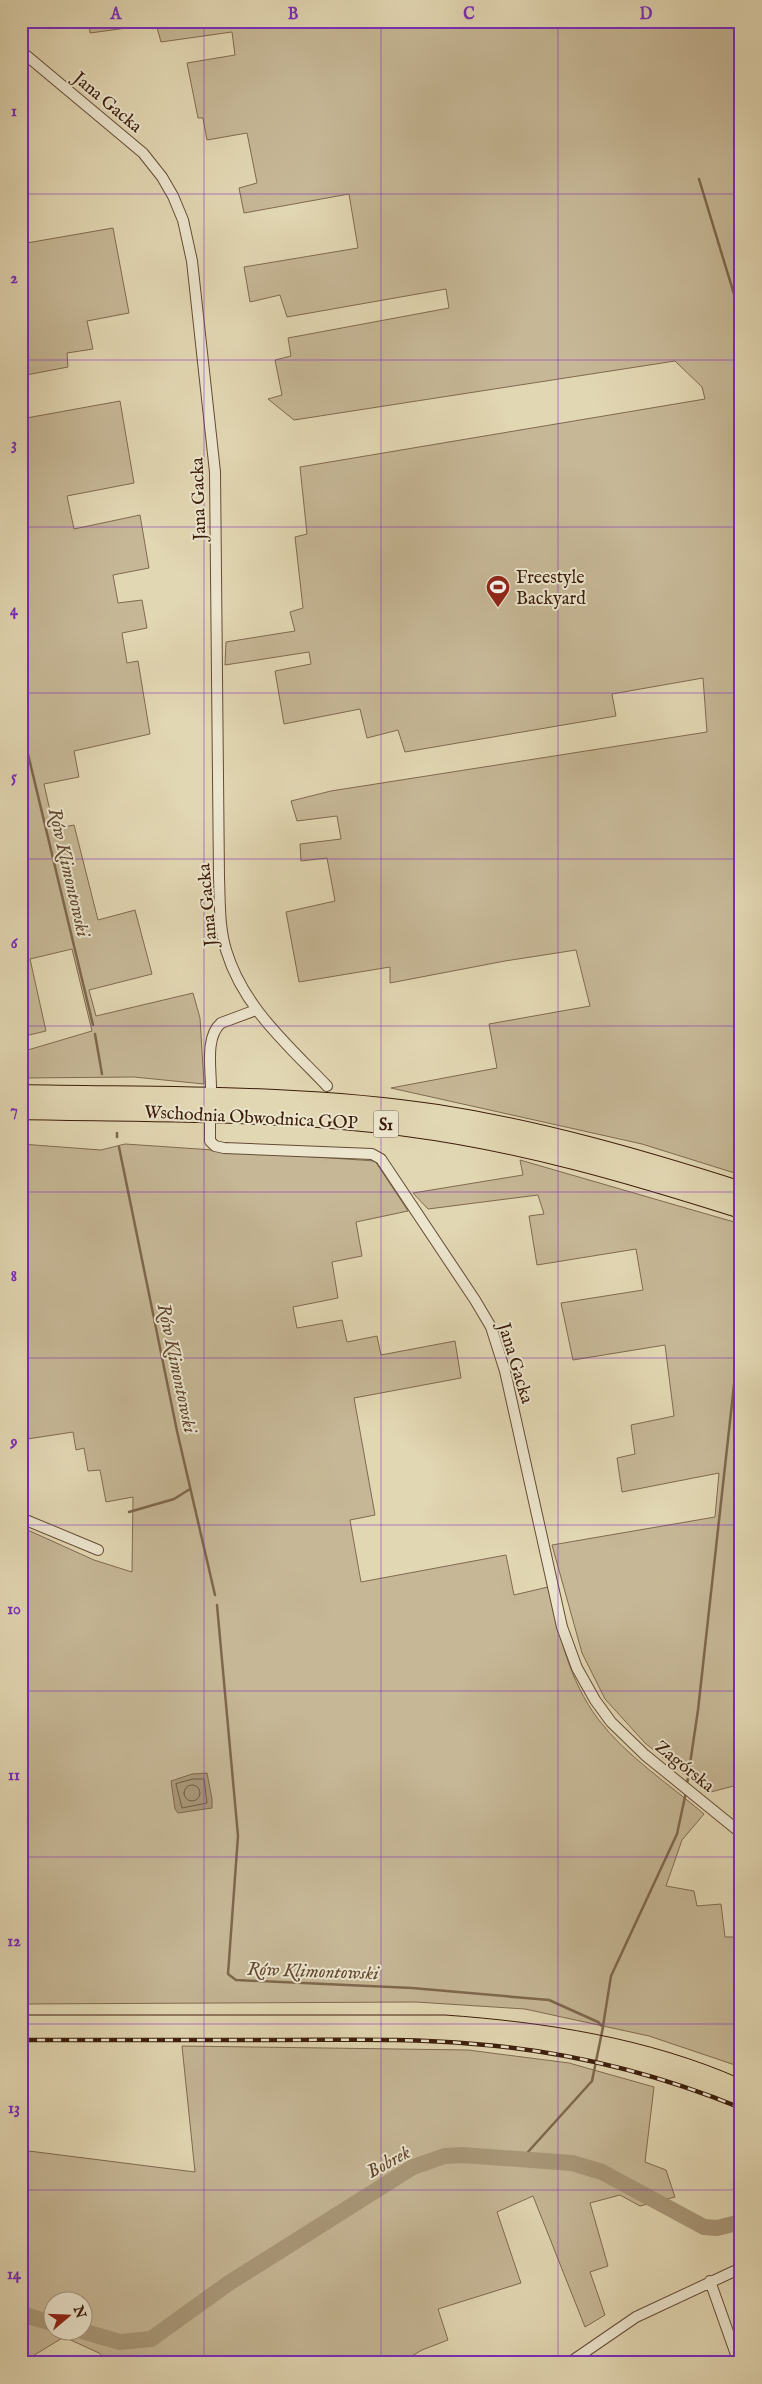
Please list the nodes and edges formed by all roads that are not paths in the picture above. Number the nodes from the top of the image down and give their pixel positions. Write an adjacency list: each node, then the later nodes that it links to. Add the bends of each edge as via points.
1 (21, 51): 2 (street, Jana Gacka, via 143,153 162,177 183,220 192,261 215,472 221,922 236,976)
2 (256, 1010): 3 (street, Jana Gacka); 4 (street, via 221,1023 213,1033)
3 (327, 1086)
4 (211, 1088)
5 (21, 1094): 8 (highway, Wschodnia Obwodnica GOP / S1, via 232,1098 347,1104 436,1114 566,1140)
6 (21, 1110): 9 (highway, Wschodnia Obwodnica GOP / S1, via 290,1116 405,1126 563,1156)
7 (210, 1123): 12 (street, Jana Gacka, via 210,1141 215,1146 372,1154 378,1156 387,1168 490,1327 505,1371 562,1627 574,1661)
8 (741, 1191)
9 (741, 1209)
10 (21, 1518): 11 (street)
11 (98, 1550)
12 (611, 1722): 13 (street, Zagórska, via 628,1740)
13 (741, 1832)
14 (741, 2268): 15 (street)
15 (710, 2281): 16 (street, via 630,2320); 17 (street)
16 (569, 2363)
17 (739, 2363)

